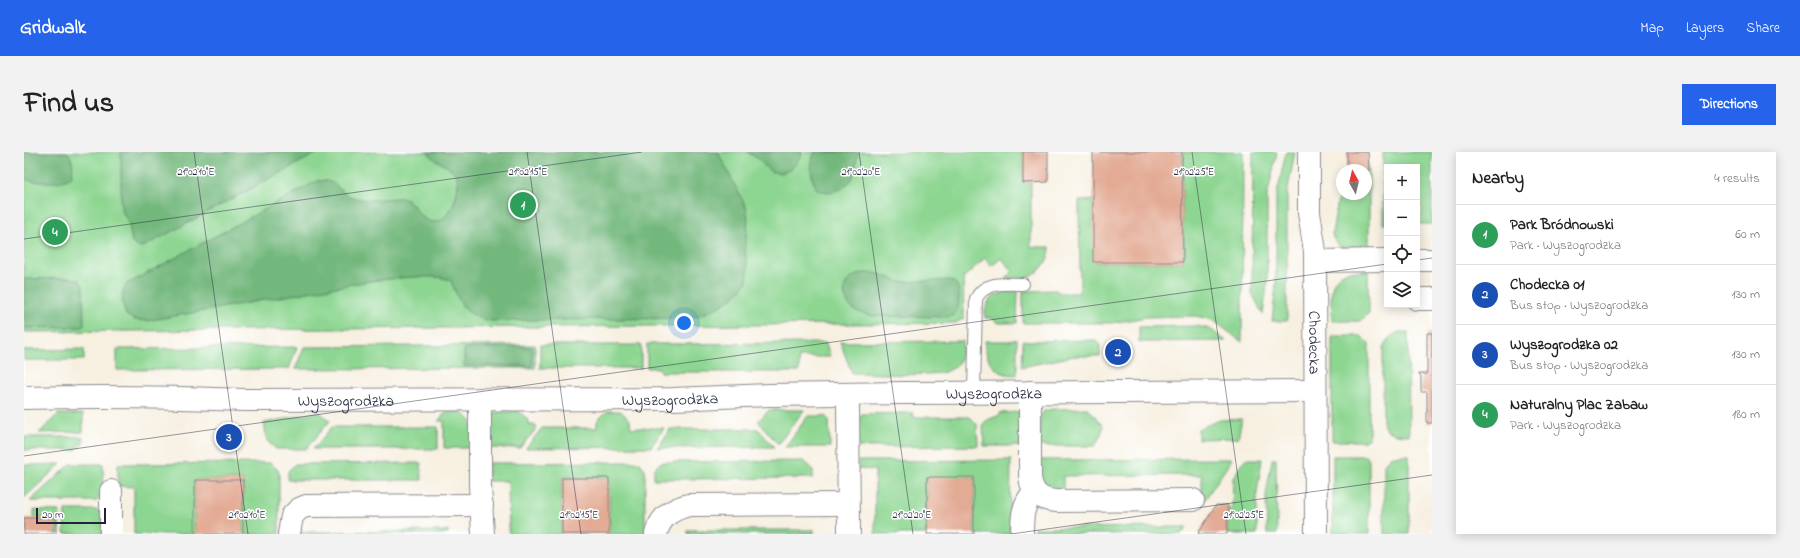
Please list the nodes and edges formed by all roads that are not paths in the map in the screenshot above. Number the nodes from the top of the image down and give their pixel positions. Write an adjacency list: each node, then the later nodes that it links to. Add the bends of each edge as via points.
1 (1309, 152): 5 (street, Chodecka, via 1310,213)
2 (1384, 260): 5 (street)
3 (1420, 260): 4 (street)
4 (1432, 260)
5 (1315, 261): 9 (street, Chodecka)
6 (1023, 284): 11 (lane, via 994,285 985,288 976,299)
7 (1420, 299): 8 (street)
8 (1432, 299)
9 (1315, 391): 10 (street, Wyszogrodzka); 26 (street, Chodecka)
10 (1030, 392): 11 (street, Wyszogrodzka); 16 (street, via 1030,477)
11 (974, 393): 12 (street, Wyszogrodzka)
12 (848, 394): 14 (street, Wyszogrodzka, via 673,399); 18 (street)
13 (24, 398): 14 (street, Wyszogrodzka, via 87,396 244,400)
14 (480, 399): 19 (street)
15 (111, 491): 20 (street)
16 (1034, 492): 17 (street, via 1040,497 1056,502); 25 (street, via 1023,510)
17 (1193, 500)
18 (848, 504): 23 (street, via 689,505 668,513); 24 (street)
19 (482, 505): 21 (street, via 306,506 292,516); 22 (street)
20 (111, 534)
21 (289, 534)
22 (483, 534)
23 (656, 534)
24 (848, 534)
25 (1022, 534)
26 (1316, 534)

